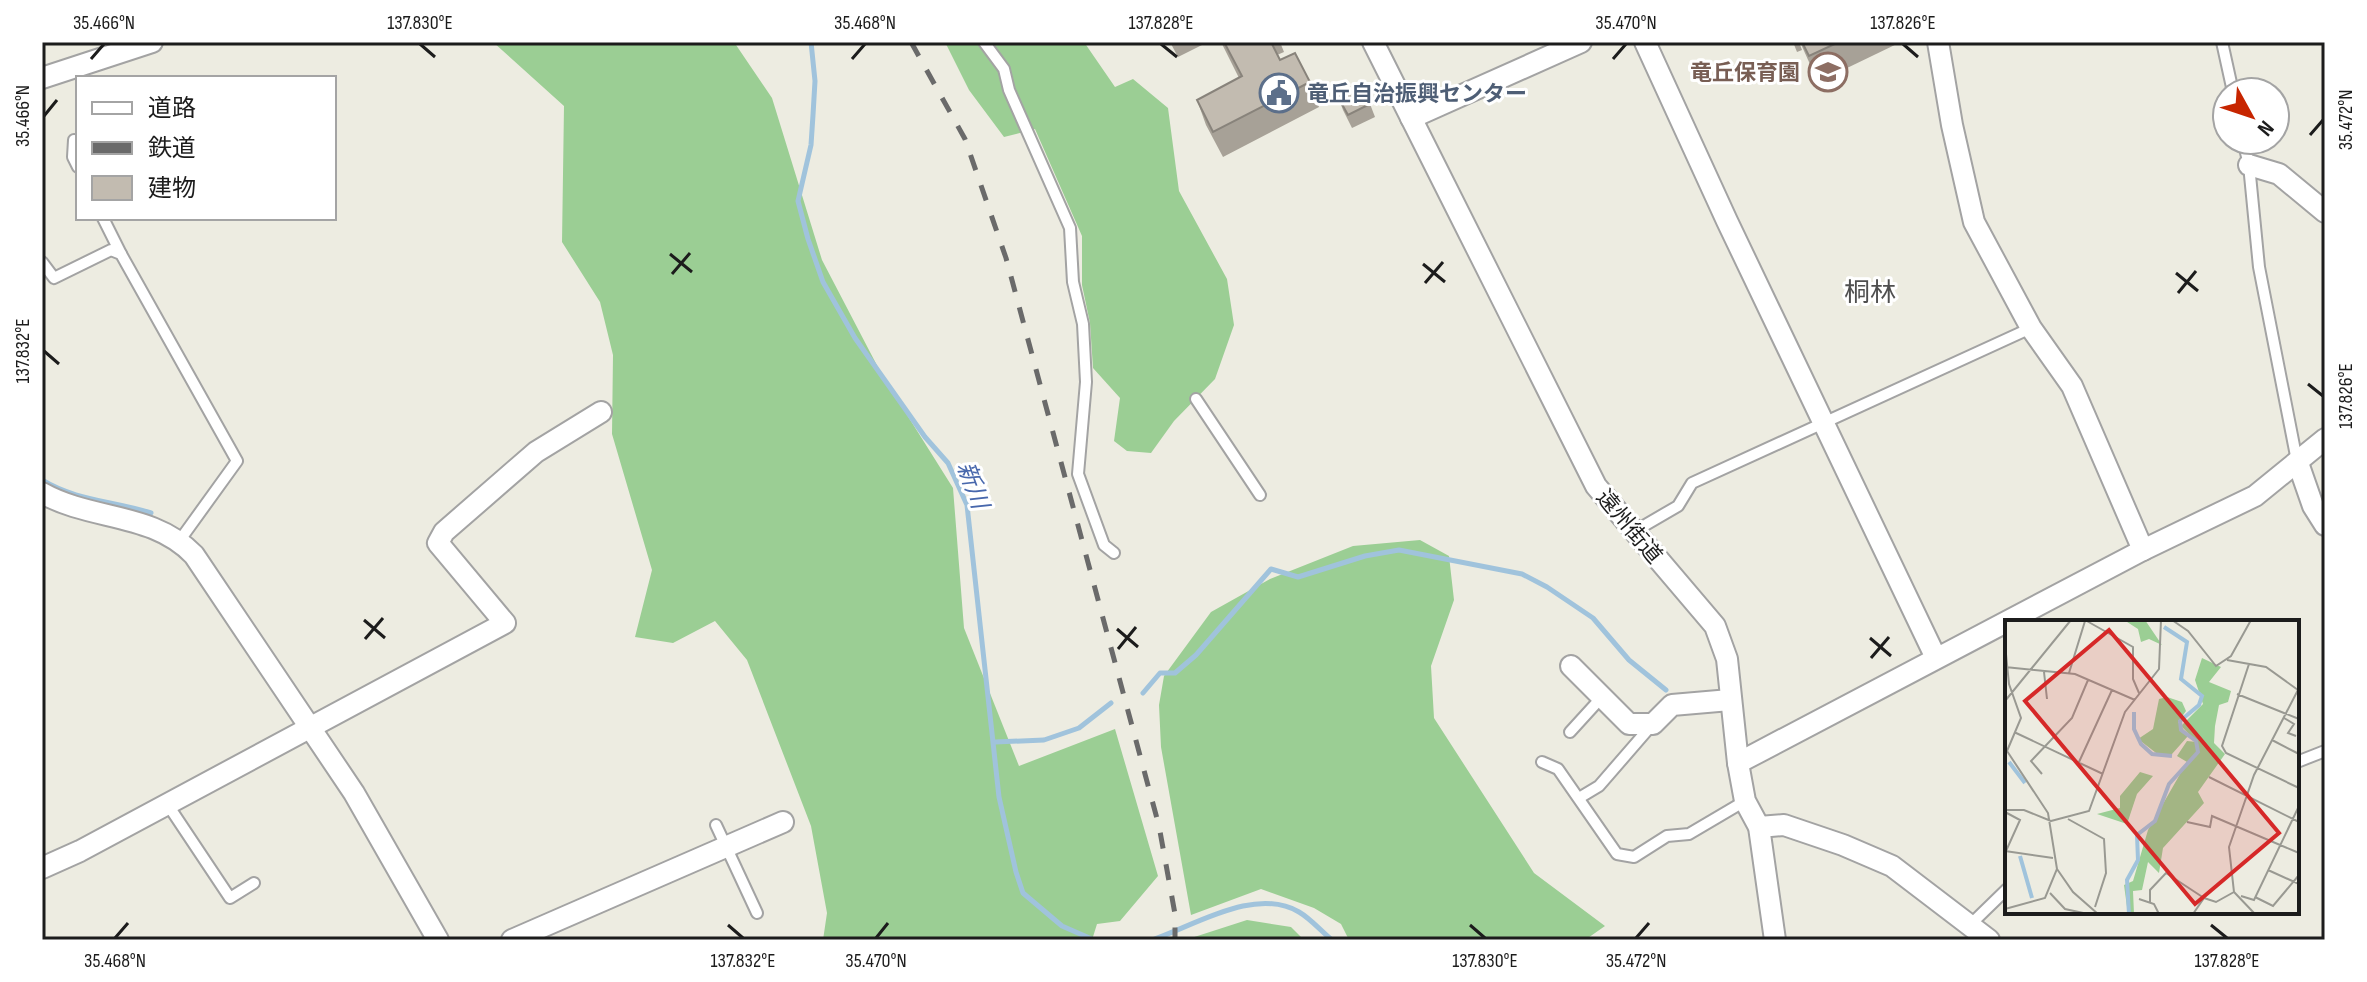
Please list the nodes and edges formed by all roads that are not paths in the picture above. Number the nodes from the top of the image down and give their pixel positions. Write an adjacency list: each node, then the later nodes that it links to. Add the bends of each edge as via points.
1 (152, 42): 9 (street)
2 (984, 42): 31 (lane, via 1004,69 1070,228 1086,382 1078,474 1104,545)
3 (1373, 42): 10 (street, 遠州街道)
4 (1581, 42): 10 (street)
5 (1645, 42): 22 (street)
6 (1938, 42): 19 (street, via 1974,222)
7 (2222, 42): 8 (lane)
8 (2229, 76)
9 (42, 78)
10 (1411, 118): 28 (street, 遠州街道, via 1580,457 1606,501)
11 (74, 140): 13 (lane)
12 (2247, 156): 14 (lane)
13 (76, 163)
14 (2249, 165): 15 (street, via 2279,174); 24 (lane, via 2259,267)
15 (2325, 212)
16 (104, 220): 17 (lane)
17 (121, 254): 18 (lane, via 111,250 54,278); 29 (lane, via 237,461)
18 (42, 262)
19 (2031, 328): 22 (lane); 30 (street, via 2072,386)
20 (1196, 399): 26 (lane)
21 (601, 412): 39 (street, via 536,452 438,543 505,623)
22 (1823, 423): 28 (lane, via 1692,483 1678,506); 34 (street)
23 (2325, 439): 24 (street)
24 (2298, 463): 27 (street); 30 (street, via 2255,496)
25 (42, 493): 29 (street, via 152,526)
26 (1260, 495)
27 (2325, 525)
28 (1635, 531): 37 (street, 遠州街道, via 1715,626 1727,659)
29 (180, 540): 39 (street)
30 (2143, 550): 32 (street)
31 (1114, 553)
32 (2009, 620)
33 (2005, 622): 34 (street)
34 (1936, 658): 44 (street)
35 (1571, 666): 36 (street)
36 (1601, 698): 38 (street, via 1629,724); 40 (lane)
37 (1730, 700): 38 (street, via 1672,705); 44 (street, 遠州街道)
38 (1653, 724): 45 (lane, via 1599,786)
39 (312, 728): 47 (street); 57 (street)
40 (1570, 732)
41 (2325, 751): 42 (lane)
42 (2299, 761)
43 (1542, 762): 45 (lane, via 1558,769)
44 (1738, 763): 46 (street, 遠州街道)
45 (1579, 798): 46 (lane, via 1617,854 1634,857 1667,836 1689,834)
46 (1745, 801): 50 (street, 遠州街道)
47 (168, 805): 52 (street); 53 (lane, via 230,898)
48 (783, 822): 51 (street)
49 (716, 825): 51 (lane)
50 (1759, 827): 56 (street, via 1784,825 1892,866); 59 (street, 遠州街道)
51 (726, 847): 55 (lane); 58 (street)
52 (42, 868)
53 (254, 883)
54 (2005, 891): 56 (lane)
55 (757, 913)
56 (1971, 924): 60 (street)
57 (438, 940)
58 (512, 940)
59 (1775, 940)
60 (1989, 940)

